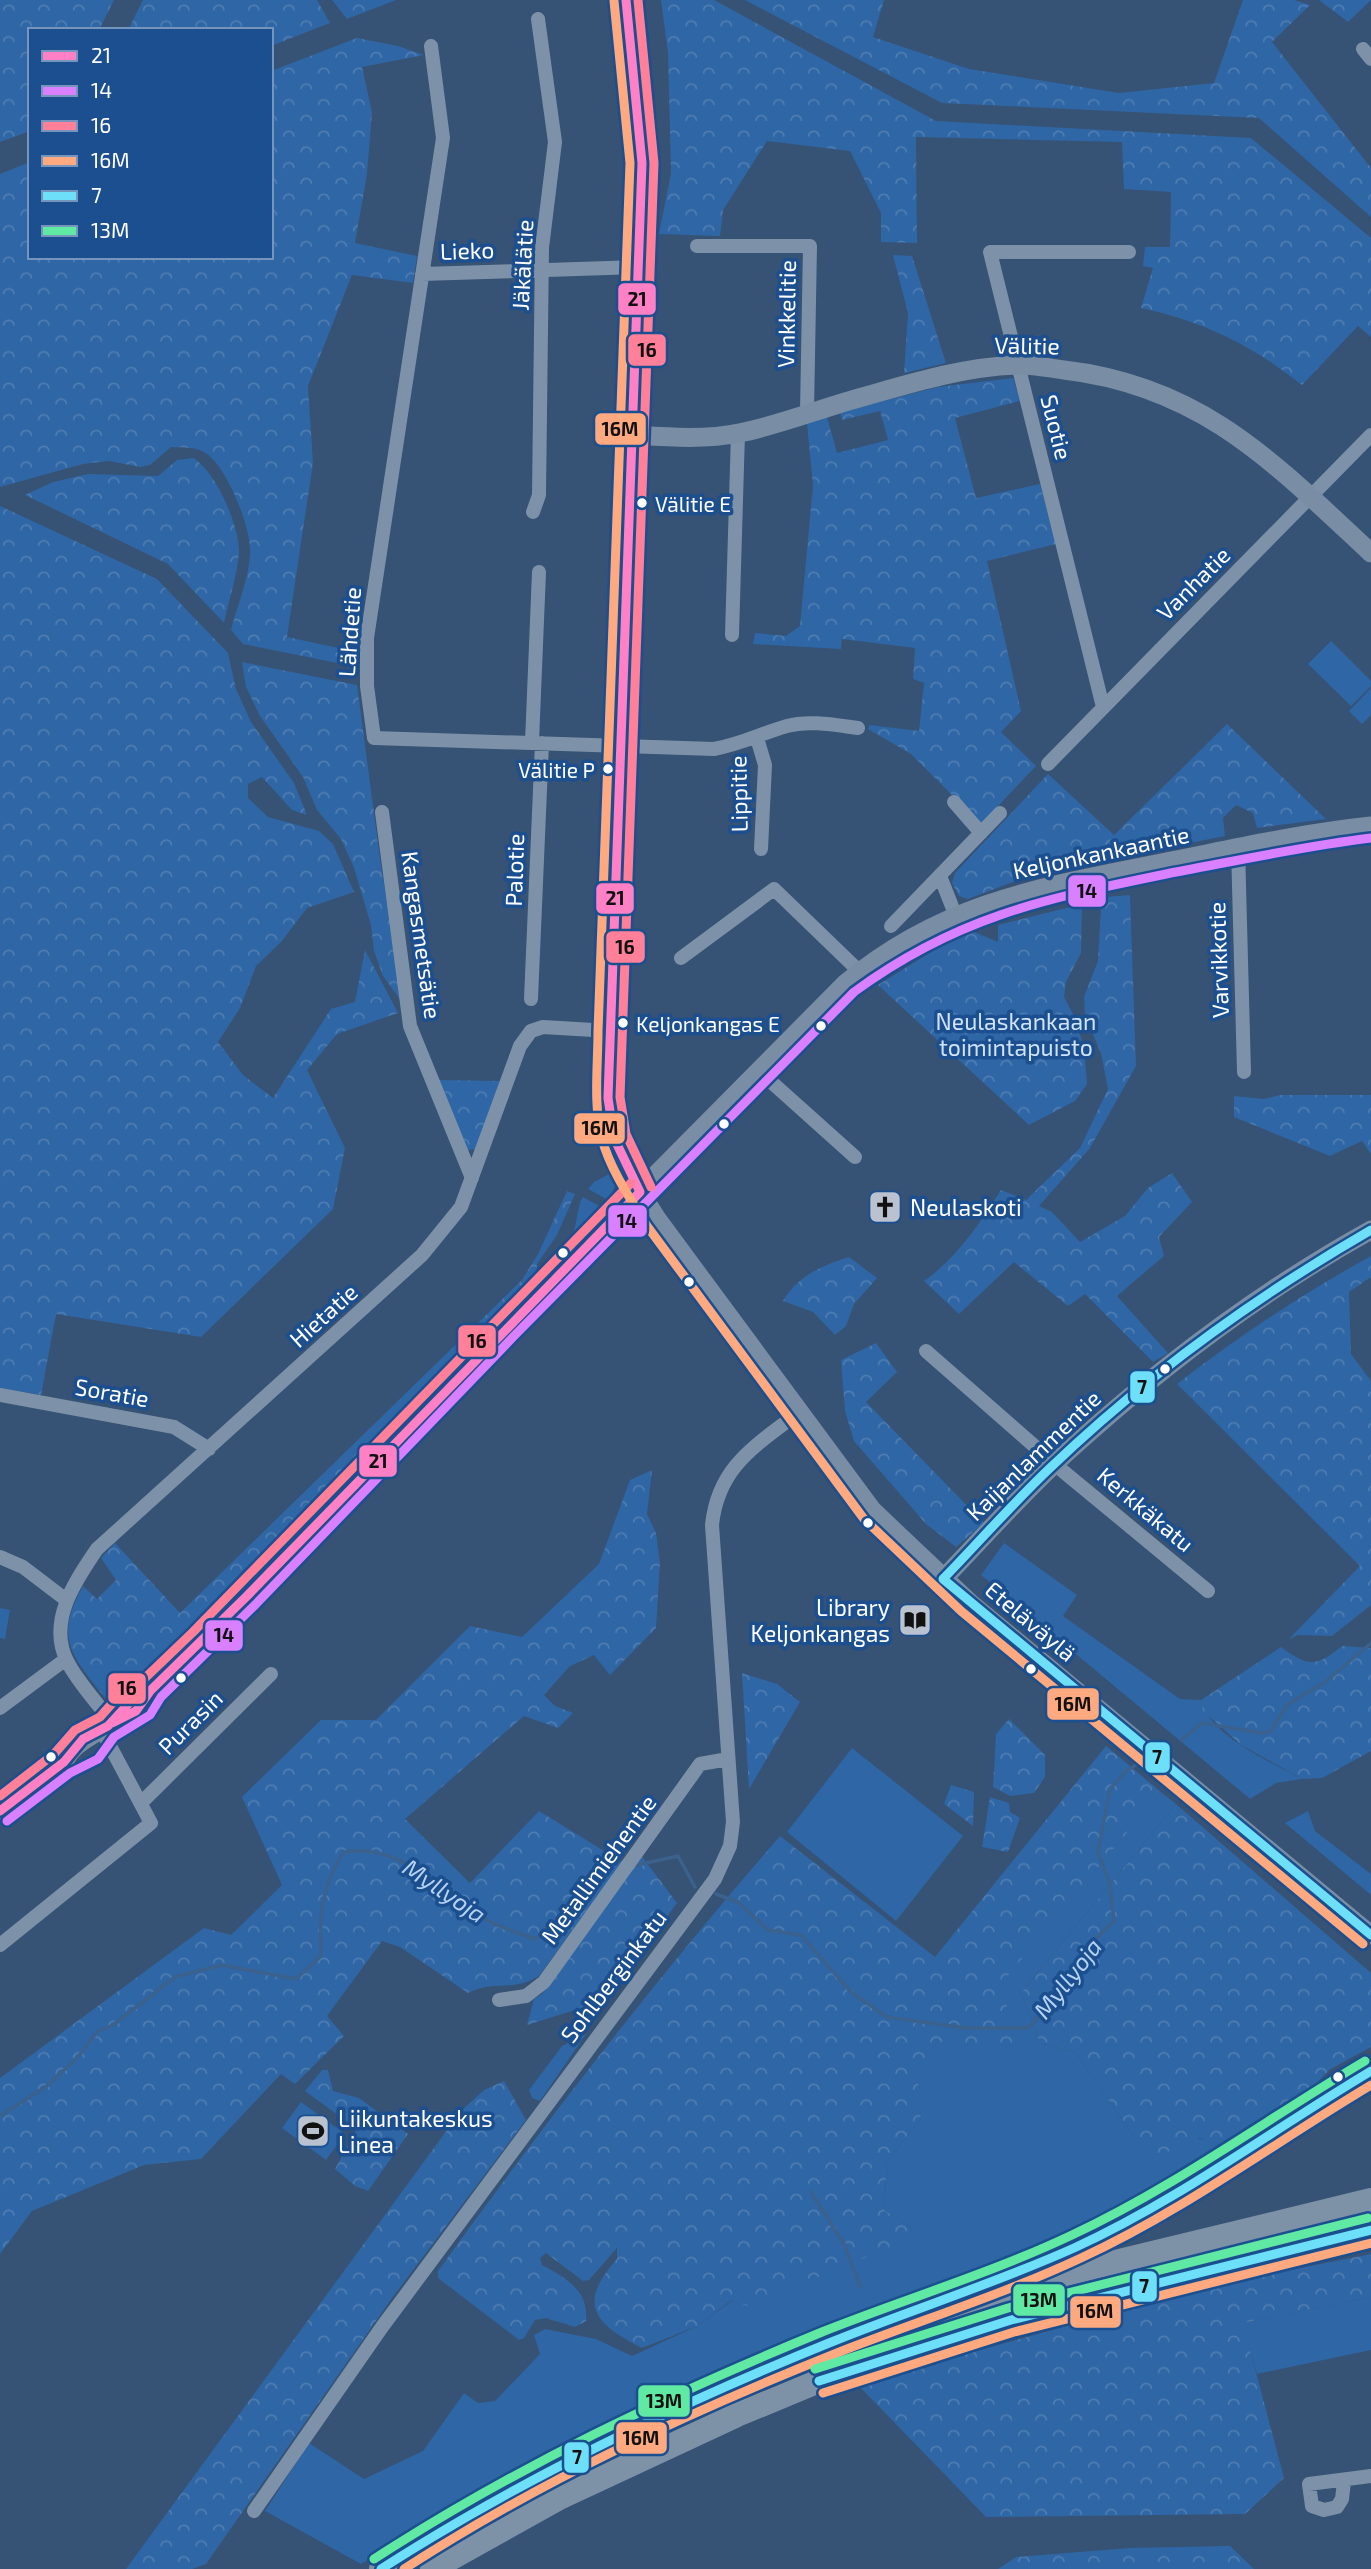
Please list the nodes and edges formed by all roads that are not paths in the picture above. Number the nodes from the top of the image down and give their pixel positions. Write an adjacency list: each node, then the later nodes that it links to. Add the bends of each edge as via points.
1 (626, 0): 6 (main road, Eteläväylä, via 642,163)
2 (538, 19): 7 (street, Jäkälätie, via 555,142)
3 (431, 46): 8 (street, Lähdetie, via 443,138)
4 (697, 246): 10 (street, Vinkkelitie, via 810,246)
5 (1129, 252): 9 (street, Suotie, via 990,252)
6 (639, 267): 7 (street, Lieko); 12 (main road, Eteläväylä)
7 (543, 270): 8 (street, Lieko); 15 (street, Jäkälätie, via 539,495)
8 (422, 274): 22 (street, Lähdetie, via 366,638 374,738)
9 (1018, 365): 10 (main road, Välitie, via 935,377); 14 (main road, Välitie, via 1089,373 1177,400 1263,453); 19 (street, Suotie)
10 (807, 412): 11 (main road, Välitie)
11 (738, 433): 12 (main road, Välitie); 18 (street)
12 (633, 435): 23 (main road, Eteläväylä)
13 (1371, 435): 14 (street, Vanhatie)
14 (1311, 497): 16 (main road, Välitie); 19 (street, Vanhatie)
15 (533, 512)
16 (1371, 553)
17 (538, 572): 22 (street, Palotie)
18 (732, 635)
19 (1103, 706): 24 (street, Vanhatie)
20 (858, 728): 21 (street, Lähdetie, via 788,725)
21 (757, 738): 23 (street, Lähdetie, via 714,749); 31 (street, Lippitie, via 765,765)
22 (537, 742): 23 (street, Lähdetie); 37 (street, Palotie)
23 (621, 746): 38 (main road, Eteläväylä)
24 (1048, 764)
25 (954, 802): 29 (street)
26 (382, 812): 42 (street, Kangasmetsätie, via 410,1026)
27 (1000, 813): 29 (street)
28 (1371, 826): 30 (main road, Keljonkankaantie)
29 (981, 833): 32 (street)
30 (1238, 848): 33 (main road, Keljonkankaantie, via 1039,888); 40 (street, Varvikkotie)
31 (761, 849)
32 (940, 876): 33 (street); 34 (street)
33 (955, 914): 36 (main road, Keljonkankaantie, via 884,953)
34 (891, 926)
35 (681, 958): 36 (street, via 774,889)
36 (860, 972): 39 (main road, Keljonkankaantie)
37 (531, 999)
38 (610, 1031): 42 (street, Hietatie, via 543,1027 531,1031 520,1046); 43 (main road, Eteläväylä, via 611,1123)
39 (759, 1071): 41 (street); 43 (main road, Keljonkankaantie)
40 (1244, 1072)
41 (855, 1157)
42 (472, 1178): 48 (street, Hietatie, via 461,1207 422,1255)
43 (640, 1192): 47 (main road, Eteläväylä); 57 (main road, Keljonkankaantie, via 247,1596 150,1690 139,1693 117,1712)
44 (1371, 1230): 49 (main road, Kaijanlammentie, via 1293,1277 1180,1356)
45 (926, 1351): 49 (street, Kerkkäkatu)
46 (0, 1395): 48 (street, Soratie, via 174,1427)
47 (798, 1413): 51 (main road, Eteläväylä, via 872,1510); 58 (street, Sohlberginkatu, via 727,1474 714,1505)
48 (209, 1448): 53 (street, Hietatie, via 97,1549)
49 (1055, 1464): 51 (main road, Kaijanlammentie); 52 (street, Kerkkäkatu)
50 (0, 1557): 53 (street, via 23,1567)
51 (943, 1579): 61 (main road, Eteläväylä)
52 (1208, 1591)
53 (65, 1599): 54 (street)
54 (66, 1659): 56 (street); 57 (street)
55 (271, 1674): 59 (street, Purasin)
56 (0, 1708)
57 (107, 1727): 59 (street); 60 (main road, Keljonkankaantie, via 89,1750 64,1762)
58 (728, 1759): 63 (street, Metallimiehentie, via 700,1764 545,1981 526,1996); 70 (street, Sohlberginkatu, via 733,1822 730,1846 715,1879 382,2327)
59 (141, 1803): 62 (street, via 151,1823)
60 (0, 1811)
61 (1371, 1935)
62 (0, 1945)
63 (499, 2000)
64 (1371, 2071): 67 (highway, via 1171,2198 1074,2248)
65 (1371, 2200): 67 (highway, via 1070,2273)
66 (1371, 2230): 72 (highway, via 1011,2320 824,2379 737,2414 561,2497)
67 (828, 2343): 71 (highway, via 554,2467)
68 (1371, 2476): 69 (street)
69 (1344, 2482)
70 (254, 2511)
71 (381, 2569)
72 (432, 2569)

